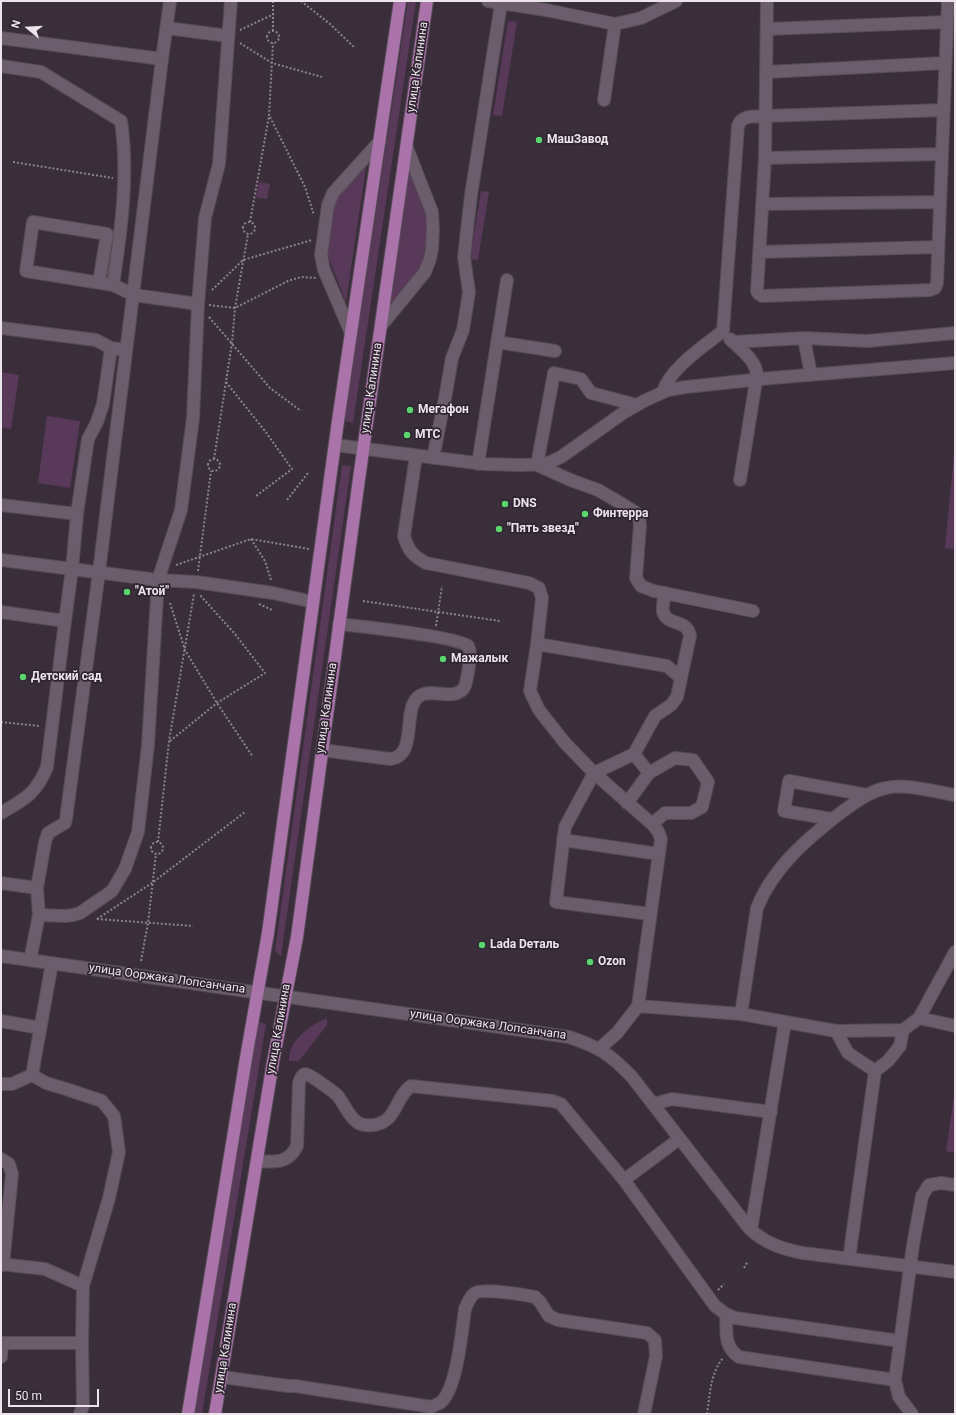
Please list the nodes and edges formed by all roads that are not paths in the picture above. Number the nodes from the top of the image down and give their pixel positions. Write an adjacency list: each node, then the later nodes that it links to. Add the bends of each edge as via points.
1 (170, 1): 12 (street)
2 (231, 1): 14 (street)
3 (400, 1): 23 (main road)
4 (427, 1): 24 (main road, улица Калинина)
5 (488, 1): 9 (street)
6 (676, 1): 11 (street, via 641,18)
7 (767, 1): 13 (street)
8 (948, 1): 10 (street)
9 (501, 4): 11 (street); 55 (street, via 471,195 464,258 469,292 463,330 452,358)
10 (948, 22): 13 (street); 17 (street)
11 (615, 24): 20 (street)
12 (167, 28): 14 (street); 16 (street)
13 (767, 29): 19 (street)
14 (228, 36): 35 (street, via 219,164 205,218)
15 (1, 38): 16 (street)
16 (162, 59): 34 (street)
17 (945, 62): 19 (street); 21 (street)
18 (1, 66): 33 (street, via 41,72 121,121 125,180)
19 (766, 72): 22 (street)
20 (604, 100)
21 (944, 110): 22 (street); 25 (street)
22 (766, 116): 26 (street); 38 (street, via 744,118 738,126)
23 (380, 141): 40 (main road); 40 (street, via 333,194 328,205 321,255 324,270)
24 (407, 148): 36 (main road, улица Калинина); 36 (street, via 432,212 432,249 425,272)
25 (942, 154): 26 (street); 27 (street)
26 (765, 158): 28 (street)
27 (940, 202): 28 (street); 29 (street)
28 (762, 204): 30 (street)
29 (938, 247): 30 (street); 30 (street, via 937,283 935,288 930,290 762,296 757,291)
30 (759, 252)
31 (507, 280): 42 (street)
32 (99, 282): 32 (street, via 26,271 33,222 107,234); 33 (street)
33 (113, 285): 34 (street)
34 (134, 295): 35 (street); 45 (street)
35 (198, 304): 64 (street, via 193,418 181,510)
36 (381, 326): 53 (main road, улица Калинина)
37 (1, 328): 44 (street, via 96,340)
38 (723, 331): 43 (street); 50 (street, via 676,370)
39 (955, 332): 41 (street, via 868,341)
40 (351, 333): 52 (main road)
41 (804, 338): 43 (street); 48 (street)
42 (497, 342): 46 (street); 56 (street)
43 (733, 342): 49 (street, via 754,364)
44 (111, 348): 45 (street); 60 (street, via 103,404 88,439)
45 (127, 350): 63 (street)
46 (556, 351)
47 (955, 363): 48 (street)
48 (811, 375): 49 (street)
49 (756, 380): 50 (street, via 686,387); 58 (street)
50 (663, 392): 51 (street)
51 (637, 405): 57 (street, via 561,457); 57 (street, via 591,393 581,379 554,373)
52 (335, 445): 53 (street); 66 (main road)
53 (364, 448): 54 (street); 70 (main road, улица Калинина)
54 (416, 456): 55 (street); 71 (street, via 404,536 407,547 414,557 426,563 529,582 539,588 542,598)
55 (433, 458): 56 (street)
56 (478, 464): 57 (street)
57 (537, 465): 65 (street, via 598,490 635,512 640,526 636,578 641,586)
58 (740, 480)
59 (1, 505): 60 (street)
60 (78, 514): 62 (street)
61 (1, 560): 62 (street)
62 (72, 569): 63 (street); 69 (street)
63 (99, 572): 64 (street); 86 (street, via 66,819 65,823 48,833)
64 (158, 580): 66 (street, via 196,582 273,593); 87 (street, via 148,745 138,832 125,869 112,891 80,912 66,916)
65 (665, 593): 67 (street); 72 (street, via 663,611 666,618 689,630)
66 (313, 602): 93 (main road)
67 (753, 610)
68 (1, 612): 69 (street)
69 (65, 621): 80 (street, via 47,767 43,778 32,793)
70 (339, 624): 73 (main road, улица Калинина); 73 (street, via 434,636 460,642 468,646 470,654 464,687 460,692 425,694 416,700 403,754 397,758)
71 (537, 644): 72 (street, via 667,666); 75 (street, via 530,691 539,710 560,738)
72 (681, 678): 74 (street, via 677,697 671,705 655,716)
73 (322, 750): 94 (main road, улица Калинина, via 297,937)
74 (634, 754): 75 (street); 76 (street)
75 (594, 773): 79 (street); 83 (street, via 565,827)
76 (649, 773): 79 (street); 82 (street, via 675,758 693,760 708,782 702,808 691,813 665,813)
77 (867, 795): 78 (street, via 886,788 907,787); 81 (street); 81 (street, via 789,781 784,811)
78 (955, 795)
79 (627, 803): 82 (street)
80 (1, 813)
81 (832, 819): 96 (street, via 796,851 763,894 755,923)
82 (652, 824): 84 (street, via 661,839)
83 (563, 840): 84 (street); 88 (street, via 556,902)
84 (659, 854): 88 (street)
85 (1, 883): 86 (street)
86 (37, 888): 87 (street)
87 (39, 914): 91 (street)
88 (650, 914): 95 (street)
89 (955, 952): 97 (street)
90 (1, 956): 91 (street, улица Ооржака Лопсанчапа)
91 (30, 960): 92 (street, улица Ооржака Лопсанчапа)
92 (52, 964): 93 (street, улица Ооржака Лопсанчапа); 101 (street)
93 (258, 992): 94 (street, улица Ооржака Лопсанчапа); 130 (main road)
94 (285, 996): 104 (street, улица Ооржака Лопсанчапа, via 556,1034); 112 (main road, улица Калинина)
95 (638, 1006): 96 (street); 104 (street, via 617,1033)
96 (741, 1014): 99 (street)
97 (919, 1018): 100 (street); 102 (street)
98 (1, 1021): 101 (street)
99 (785, 1022): 103 (street); 109 (street)
100 (955, 1026)
101 (40, 1028): 106 (street)
102 (903, 1030): 103 (street); 105 (street, via 900,1046)
103 (836, 1031): 105 (street, via 848,1052)
104 (599, 1049): 108 (street, улица Ооржака Лопсанчапа, via 616,1060)
105 (876, 1071): 116 (street)
106 (32, 1075): 107 (street, via 12,1084); 120 (street, via 46,1084 102,1101 114,1116 119,1152 109,1198)
107 (1, 1084)
108 (653, 1104): 109 (street, via 672,1099); 110 (street, улица Ооржака Лопсанчапа)
109 (771, 1112): 115 (street)
110 (680, 1139): 113 (street); 115 (street, улица Ооржака Лопсанчапа)
111 (1, 1159): 117 (street, via 9,1164 12,1174)
112 (257, 1161): 113 (street, via 275,1162 294,1153 297,1146 299,1083 303,1075 307,1074 331,1089 351,1116 364,1125 383,1123 390,1117 403,1093 412,1086 553,1101 561,1104); 126 (main road, улица Калинина)
113 (624, 1180): 121 (street, via 716,1306)
114 (955, 1185): 118 (street, via 941,1183 929,1186 922,1196)
115 (751, 1230): 116 (street, улица Ооржака Лопсанчапа, via 767,1242 786,1250)
116 (849, 1259): 118 (street, улица Ооржака Лопсанчапа)
117 (2, 1265): 120 (street, via 44,1270)
118 (910, 1266): 119 (street, улица Ооржака Лопсанчапа); 122 (street)
119 (955, 1272)
120 (83, 1286): 124 (street)
121 (726, 1314): 122 (street, via 735,1318); 127 (street, via 727,1343 732,1352 739,1357)
122 (900, 1341): 127 (street)
123 (2, 1342): 124 (street); 125 (street)
124 (82, 1343): 129 (street, via 84,1406)
125 (1, 1357)
126 (222, 1377): 128 (street, via 295,1386); 131 (main road, улица Калинина)
127 (895, 1380): 133 (street, via 899,1397)
128 (431, 1410): 132 (street, via 441,1402 453,1382 465,1309 469,1299 476,1293 485,1291 535,1297 549,1316 558,1320 647,1333 655,1340 656,1356)
129 (80, 1414)
130 (188, 1414)
131 (215, 1414)
132 (644, 1414)
133 (912, 1414)

